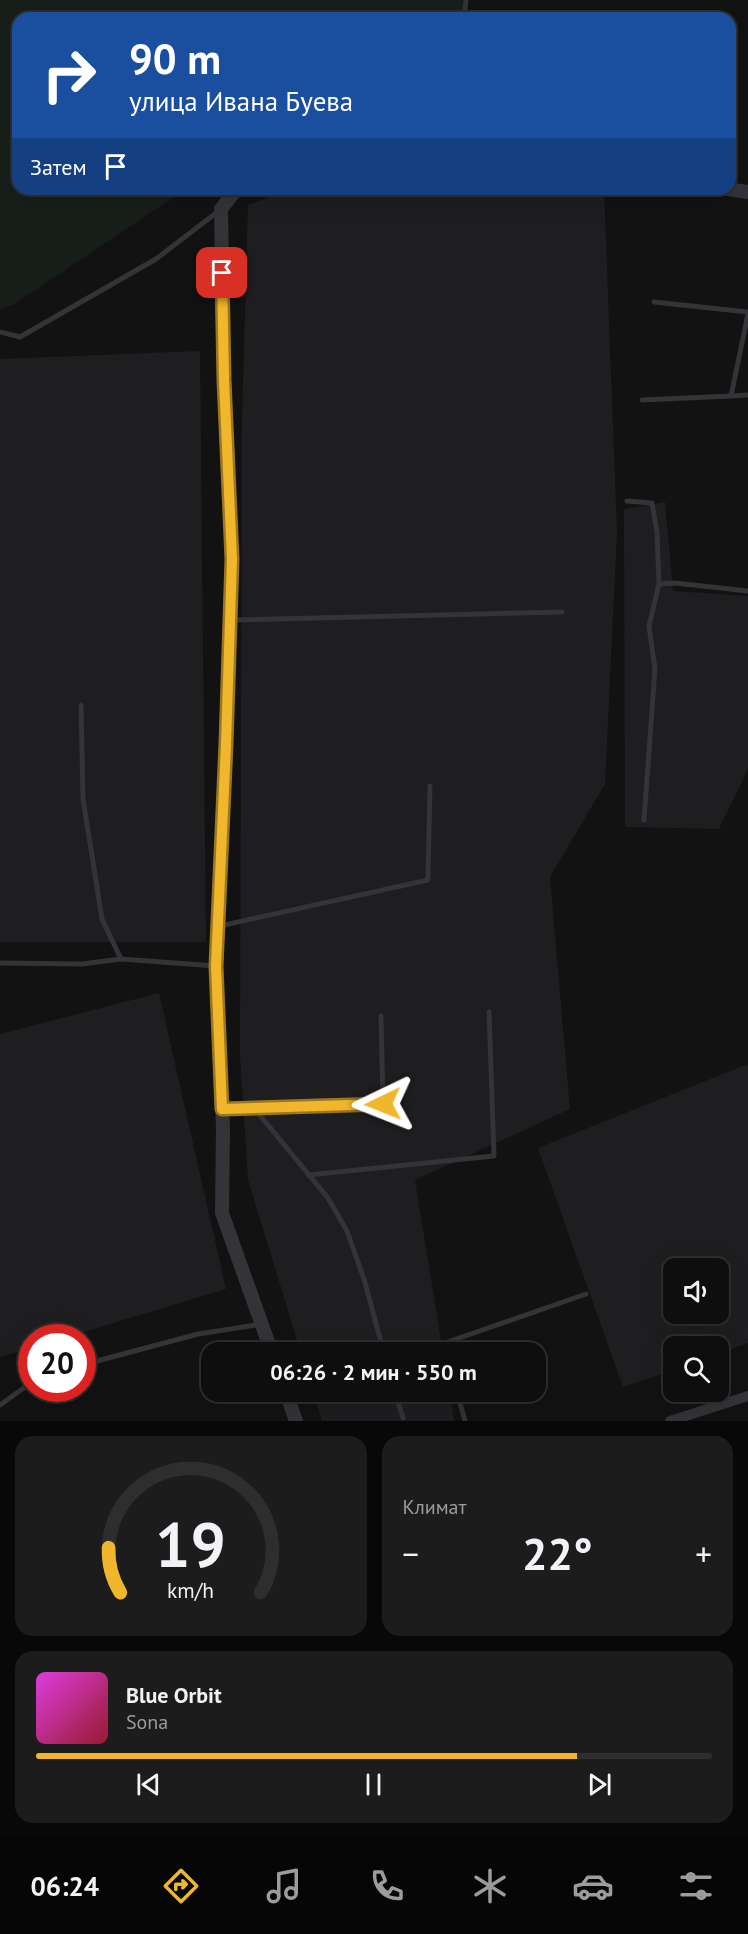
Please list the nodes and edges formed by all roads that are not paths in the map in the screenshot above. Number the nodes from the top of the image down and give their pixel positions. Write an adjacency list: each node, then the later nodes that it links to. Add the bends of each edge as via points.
1 (232, 195): 2 (street)
2 (221, 209): 5 (lane, via 156,259 20,337); 13 (street, via 232,559)
3 (654, 302): 4 (lane)
4 (748, 313): 7 (lane)
5 (0, 332)
6 (748, 395): 7 (lane)
7 (732, 396): 8 (lane)
8 (642, 400)
9 (627, 501): 10 (lane, via 652,503)
10 (659, 584): 11 (lane); 16 (lane, via 649,626 655,669)
11 (748, 591)
12 (562, 612): 13 (lane)
13 (230, 620): 17 (street)
14 (81, 705): 18 (lane, via 86,821 102,919)
15 (430, 786): 17 (lane, via 428,880)
16 (645, 820)
17 (218, 926): 20 (street)
18 (121, 959): 19 (lane, via 82,964); 20 (lane)
19 (0, 963)
20 (216, 966): 24 (street)
21 (489, 1012): 25 (lane, via 494,1156)
22 (381, 1016): 23 (lane, via 383,1104)
23 (254, 1108): 24 (lane); 25 (lane)
24 (222, 1109): 27 (street, via 222,1213)
25 (308, 1175): 29 (lane, via 347,1231)
26 (586, 1294): 30 (lane)
27 (262, 1324): 28 (street); 31 (lane, via 198,1334)
28 (268, 1342)
29 (381, 1342)
30 (448, 1342)
31 (96, 1361)
32 (18, 1392): 37 (lane)
33 (748, 1395): 41 (street)
34 (289, 1402): 39 (street)
35 (398, 1402): 38 (lane)
36 (460, 1402): 40 (lane)
37 (0, 1405)
38 (403, 1418)
39 (296, 1421)
40 (465, 1421)
41 (670, 1421)

